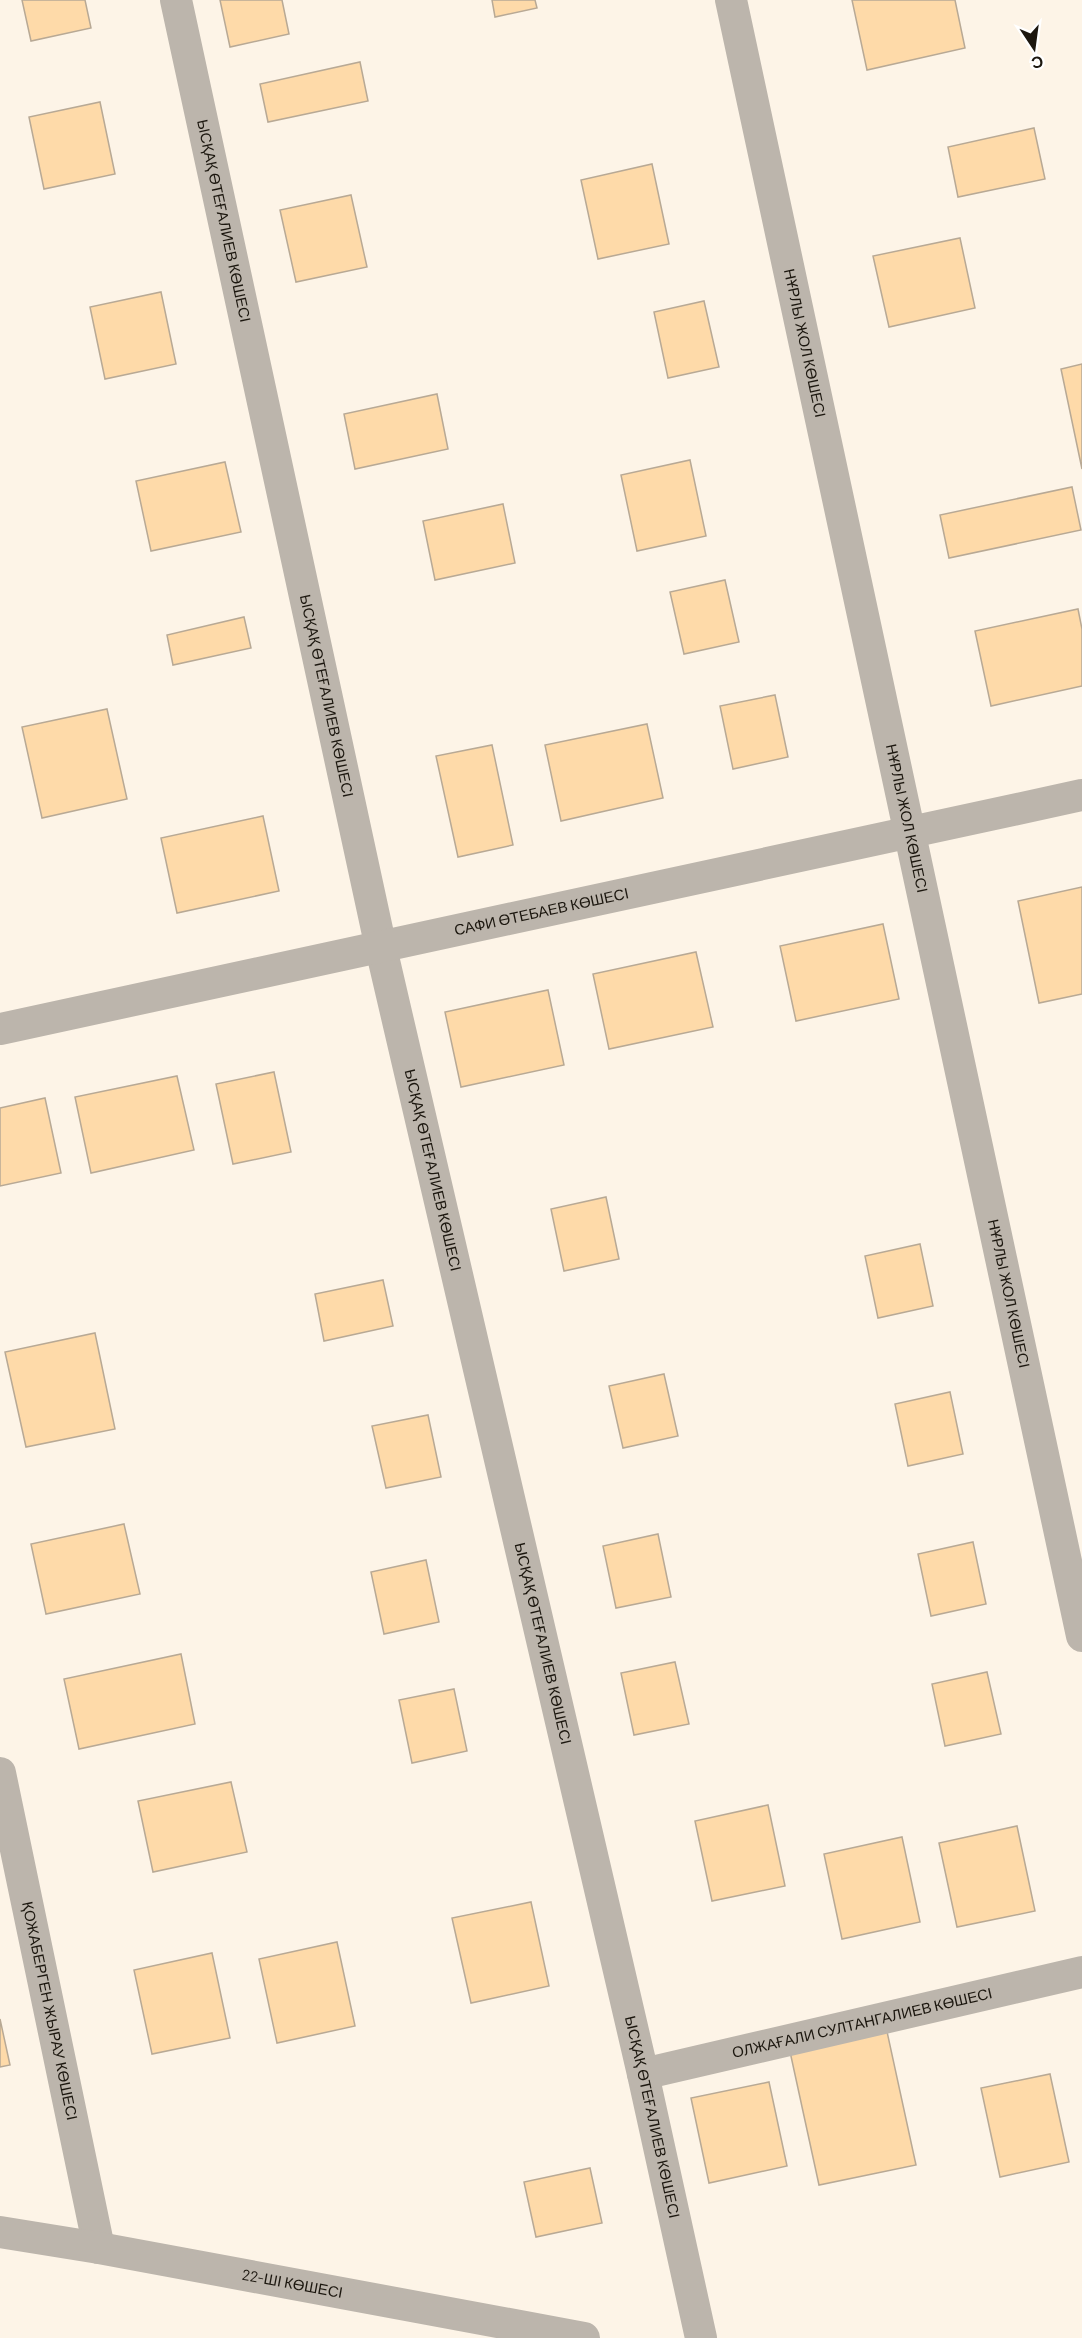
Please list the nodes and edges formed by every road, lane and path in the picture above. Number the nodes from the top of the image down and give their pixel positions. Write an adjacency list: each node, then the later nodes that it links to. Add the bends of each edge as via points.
1 (176, 0): 5 (street, ЫСҚАҚ ӨТЕҒАЛИЕВ КӨШЕСІ)
2 (730, 0): 4 (street, НҰРЛЫ ЖОЛ КӨШЕСІ)
3 (1082, 795): 4 (street, САФИ ӨТЕБАЕВ КӨШЕСІ)
4 (909, 833): 5 (street, САФИ ӨТЕБАЕВ КӨШЕСІ); 7 (street, НҰРЛЫ ЖОЛ КӨШЕСІ)
5 (381, 948): 6 (street, САФИ ӨТЕБАЕВ КӨШЕСІ); 10 (street, ЫСҚАҚ ӨТЕҒАЛИЕВ КӨШЕСІ)
6 (0, 1029)
7 (1082, 1636)
8 (0, 1773): 12 (street, ҚОЖАБЕРГЕН ЖЫРАУ КӨШЕСІ)
9 (1082, 1972): 10 (street, ОЛЖАҒАЛИ СУЛТАНГАЛИЕВ КӨШЕСІ)
10 (644, 2074): 14 (street, ЫСҚАҚ ӨТЕҒАЛИЕВ КӨШЕСІ)
11 (0, 2232): 12 (street, 22-ШІ КӨШЕСІ)
12 (99, 2248): 13 (street, 22-ШІ КӨШЕСІ)
13 (584, 2338)
14 (701, 2338)

